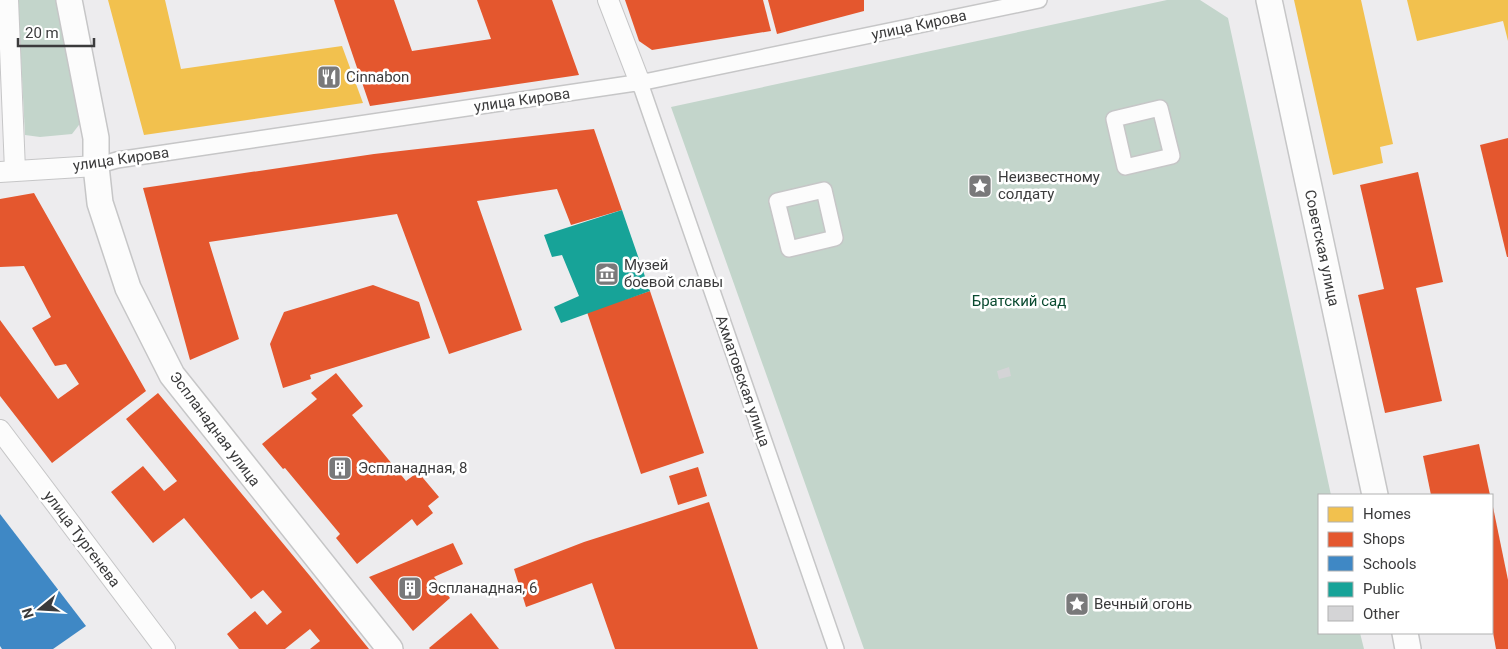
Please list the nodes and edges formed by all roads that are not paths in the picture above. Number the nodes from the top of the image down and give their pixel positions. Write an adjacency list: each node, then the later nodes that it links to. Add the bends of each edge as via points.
1 (8, 0): 9 (street)
2 (69, 0): 7 (street, Эспланадная улица, via 96,138)
3 (608, 0): 6 (street, Ахматовская улица)
4 (1039, 0): 6 (street, улица Кирова)
5 (1269, 0): 12 (street, Советская улица)
6 (640, 83): 7 (street, улица Кирова, via 117,160); 16 (street, Ахматовская улица)
7 (96, 166): 9 (street, улица Кирова); 15 (street, Эспланадная улица, via 100,203 128,288 172,375)
8 (1125, 167): 8 (street, via 1114,119 1160,108 1172,156)
9 (8, 171)
10 (789, 248): 10 (street, via 777,201 824,190 835,238)
11 (0, 430): 14 (street, улица Тургенева)
12 (1375, 494)
13 (1405, 634): 17 (street)
14 (165, 649)
15 (390, 649)
16 (836, 649)
17 (1408, 649)

